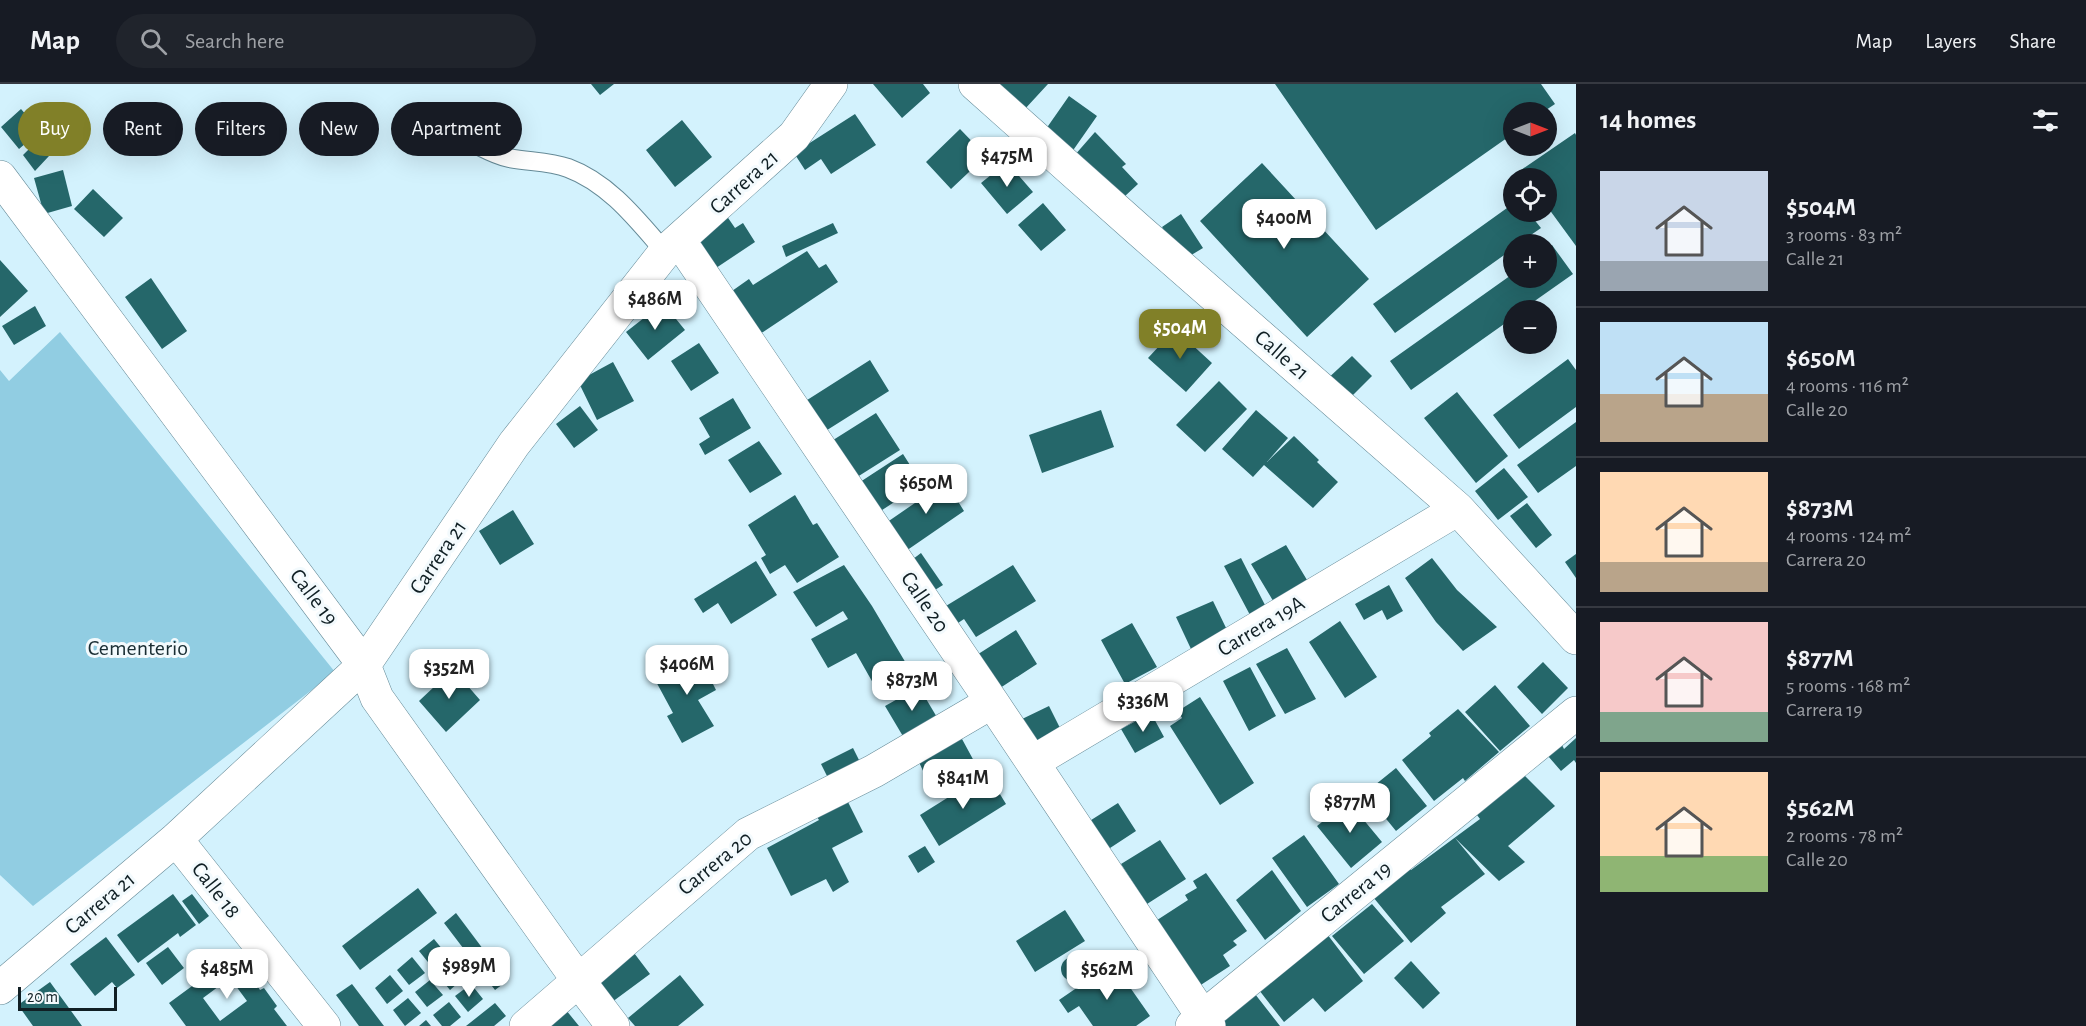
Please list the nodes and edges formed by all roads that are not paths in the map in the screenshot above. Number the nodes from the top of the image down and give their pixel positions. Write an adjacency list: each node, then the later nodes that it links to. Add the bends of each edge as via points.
1 (831, 84): 5 (street, Carrera 21, via 794,136)
2 (975, 84): 6 (street, Calle 21)
3 (502, 156): 5 (lane, via 569,168 591,180)
4 (0, 177): 8 (street, Calle 19)
5 (672, 246): 8 (street, Carrera 21, via 514,444); 9 (street, Calle 20)
6 (1458, 509): 7 (street, Calle 21); 11 (street, Carrera 19A)
7 (1576, 638)
8 (364, 665): 12 (street, Carrera 21); 13 (street, Calle 19, via 377,699)
9 (992, 702): 11 (street, Calle 20); 13 (street, Carrera 20, via 874,771 748,834)
10 (1576, 713): 15 (street, Carrera 19)
11 (1032, 762): 15 (street, Calle 20)
12 (176, 839): 14 (street, Carrera 21); 16 (street, Calle 18)
13 (578, 980): 17 (street, Carrera 20); 18 (street, Calle 19)
14 (0, 988)
15 (1201, 1023)
16 (324, 1026)
17 (526, 1026)
18 (613, 1026)

